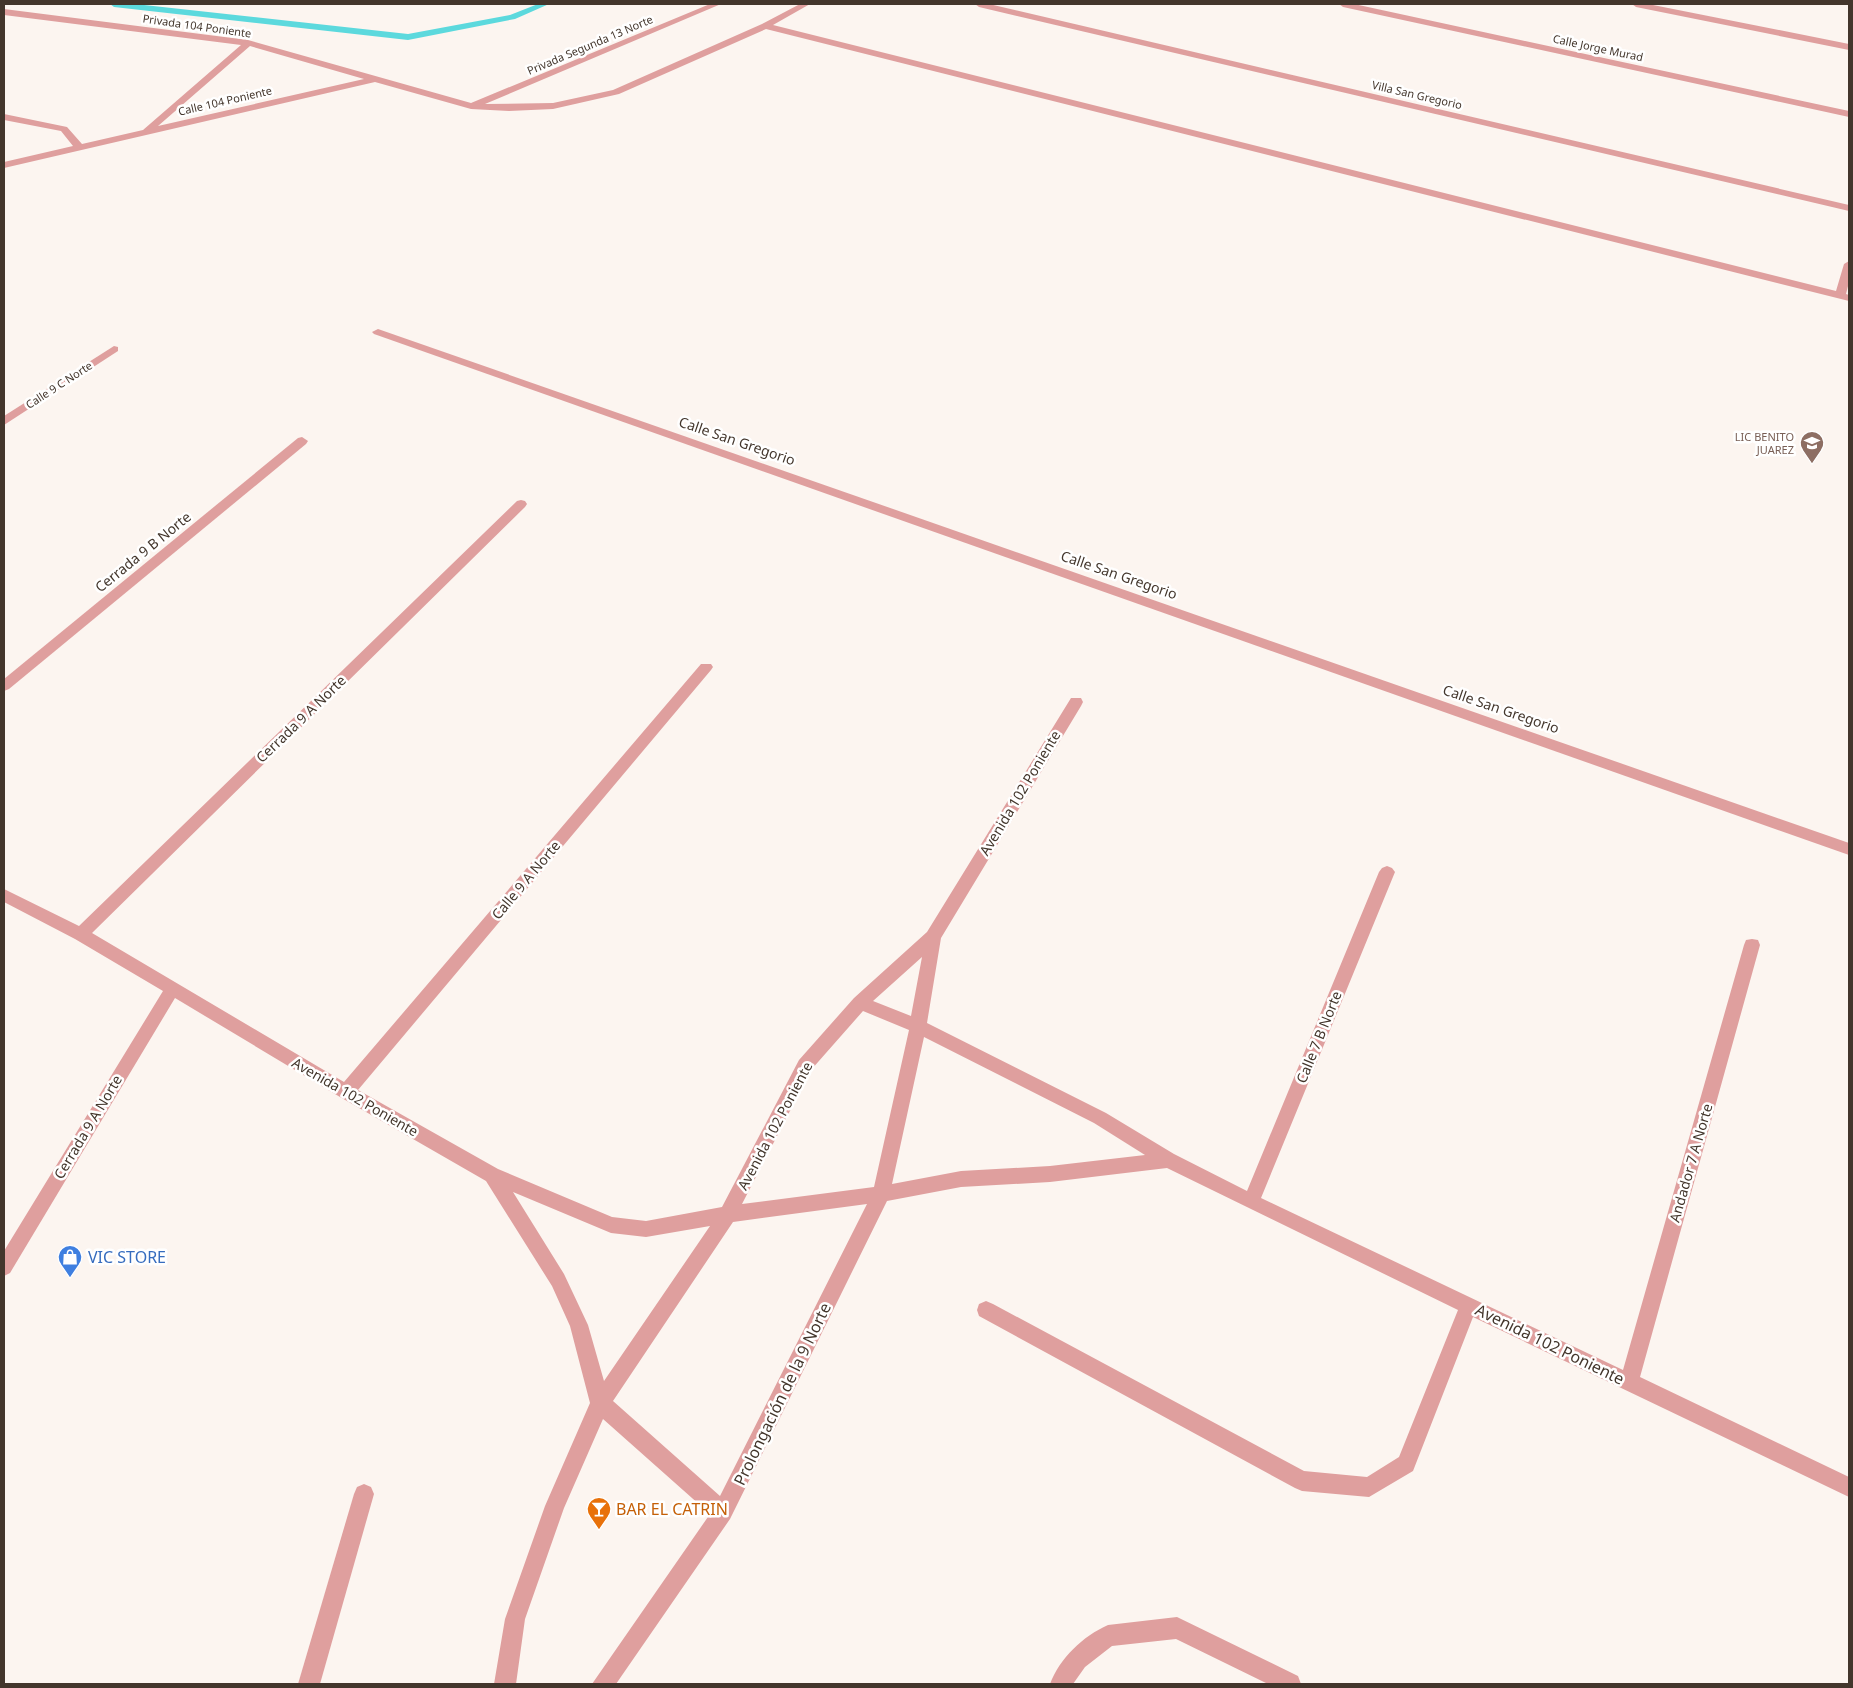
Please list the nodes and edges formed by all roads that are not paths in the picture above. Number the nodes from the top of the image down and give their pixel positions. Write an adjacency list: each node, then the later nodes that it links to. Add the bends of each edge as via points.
1 (717, 4): 13 (street, Privada Segunda 13 Norte)
2 (806, 4): 9 (street, Privada 104 Poniente)
3 (979, 4): 19 (street, Villa San Gregorio)
4 (1343, 4): 8 (street, Calle Jorge Murad)
5 (1393, 4): 8 (street)
6 (1636, 4): 11 (street)
7 (4, 12): 10 (street, Privada 104 Poniente)
8 (1386, 13): 14 (street, Calle Jorge Murad)
9 (765, 26): 13 (street, Privada 104 Poniente, via 616,92 552,106); 21 (street)
10 (248, 43): 12 (street, Privada 104 Poniente); 16 (street)
11 (1849, 47)
12 (376, 78): 13 (street, Privada 104 Poniente); 16 (street, Calle 104 Poniente)
13 (470, 106)
14 (1849, 114)
15 (4, 117): 17 (street, via 64,129)
16 (146, 132): 17 (street, Calle 104 Poniente)
17 (80, 148): 18 (street, Calle 104 Poniente)
18 (4, 165)
19 (1849, 208)
20 (1849, 264): 21 (street)
21 (1845, 297)
22 (378, 332): 30 (street, Calle San Gregorio)
23 (114, 349): 24 (street, Calle 9 C Norte)
24 (4, 421)
25 (302, 441): 28 (street, Cerrada 9 B Norte)
26 (521, 504): 33 (street, Cerrada 9 A Norte)
27 (706, 667): 39 (street, Calle 9 A Norte)
28 (4, 686)
29 (1076, 702): 34 (street, Avenida 102 Poniente)
30 (1849, 849)
31 (1387, 872): 43 (street, Calle 7 B Norte)
32 (4, 895): 33 (street, Avenida 102 Poniente)
33 (81, 934): 36 (street, Avenida 102 Poniente)
34 (932, 937): 37 (street, Avenida 102 Poniente); 38 (street, Avenida 102 Poniente)
35 (1752, 945): 48 (street, Andador 7 A Norte)
36 (173, 988): 39 (street, Avenida 102 Poniente); 45 (street, Cerrada 9 A Norte)
37 (860, 1003): 38 (street, Avenida 102 Poniente); 44 (street, Avenida 102 Poniente, via 805,1065)
38 (918, 1026): 40 (street, Avenida 102 Poniente, via 1100,1118); 42 (street, Avenida 102 Poniente)
39 (346, 1092): 41 (street, Avenida 102 Poniente)
40 (1168, 1160): 42 (street, Avenida 102 Poniente, via 1050,1174 961,1179); 43 (street, Avenida 102 Poniente)
41 (492, 1175): 44 (street, Avenida 102 Poniente, via 611,1225 646,1229); 49 (street, via 558,1280 579,1324)
42 (881, 1194): 44 (street, Avenida 102 Poniente); 52 (street, Prolongación de la 9 Norte)
43 (1251, 1202): 46 (street, Avenida 102 Poniente)
44 (728, 1214): 49 (street)
45 (4, 1267)
46 (1469, 1305): 47 (street, via 1406,1464 1369,1488 1302,1480); 48 (street, Avenida 102 Poniente)
47 (986, 1310)
48 (1629, 1382): 50 (street, Avenida 102 Poniente)
49 (600, 1403): 52 (street); 54 (street, via 555,1506 515,1619)
50 (1849, 1486)
51 (364, 1494): 53 (street)
52 (723, 1512): 55 (street, Prolongación de la 9 Norte)
53 (309, 1684)
54 (504, 1684)
55 (603, 1684)
56 (1061, 1684): 57 (street, via 1077,1659 1108,1636 1177,1628)
57 (1290, 1684)

